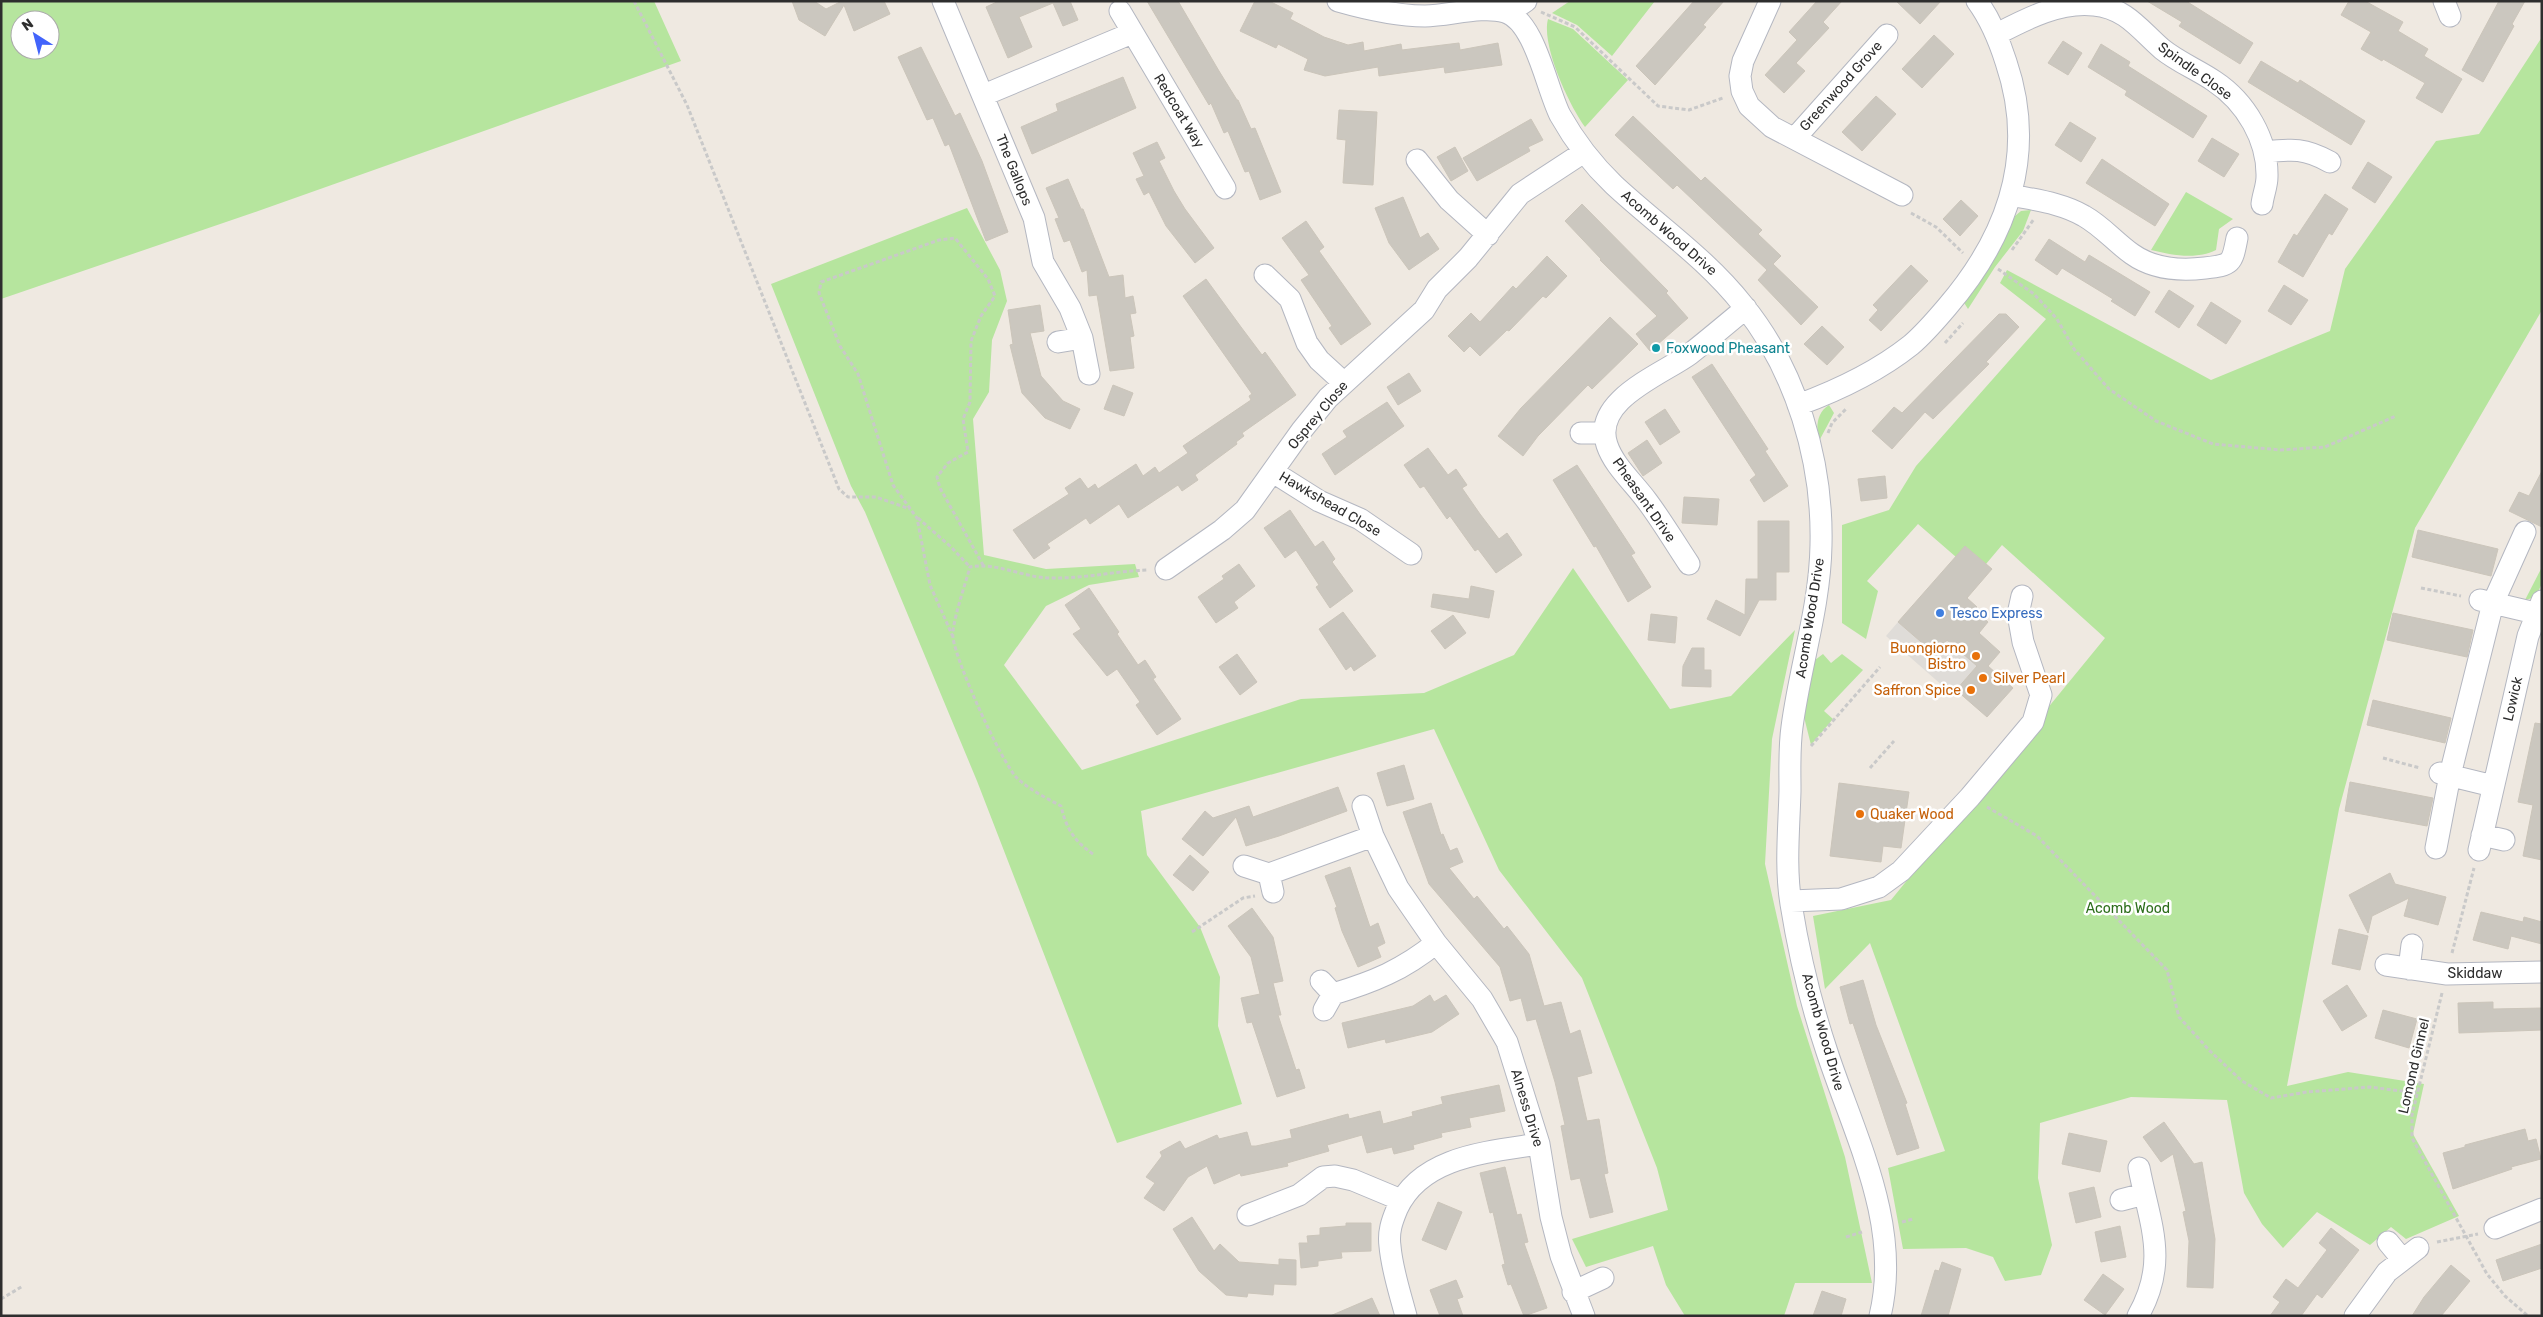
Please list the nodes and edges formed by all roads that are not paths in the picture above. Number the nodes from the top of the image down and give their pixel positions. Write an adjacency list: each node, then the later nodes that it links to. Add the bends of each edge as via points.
1 (943, 1): 11 (street, The Gallops)
2 (1338, 1): 6 (street, via 1417,16 1456,15)
3 (1770, 1): 12 (street, Greenwood Grove, via 1743,61 1742,91 1758,116)
4 (1977, 1): 9 (street)
5 (2077, 3): 9 (street, Spindle Close, via 2048,11); 14 (street, Spindle Close, via 2120,12 2133,20 2162,49 2232,94 2247,113)
6 (1519, 6): 13 (street, Acomb Wood Drive, via 1521,21 1529,33 1561,117)
7 (1120, 11): 8 (street, Redcoat Way)
8 (1132, 33): 11 (street); 17 (street, Redcoat Way)
9 (1997, 34): 19 (street, via 2014,87 2020,126)
10 (1887, 35): 12 (street, Greenwood Grove)
11 (984, 95): 25 (street, The Gallops, via 1034,218 1044,262 1070,308)
12 (1795, 138): 18 (street, Greenwood Grove)
13 (1584, 152): 21 (street, Osprey Close, via 1520,194); 24 (street, Acomb Wood Drive, via 1616,187 1693,251)
14 (2265, 152): 16 (street, via 2311,151); 20 (street, Spindle Close, via 2267,179)
15 (1416, 160): 21 (street, via 1450,200)
16 (2330, 162)
17 (1226, 188)
18 (1902, 195)
19 (2011, 195): 22 (street, via 2083,215 2133,255 2168,268 2190,270 2226,266 2233,260); 29 (street, via 1988,268 1959,293 1912,343 1867,375)
20 (2262, 204)
21 (1488, 234): 28 (street, Osprey Close, via 1451,272 1409,326)
22 (2238, 238)
23 (1265, 275): 28 (street, via 1290,299 1311,349 1319,360)
24 (1746, 308): 29 (street, Acomb Wood Drive, via 1777,357); 31 (street, via 1690,354 1636,387 1614,409)
25 (1082, 338): 26 (street); 27 (street, The Gallops)
26 (1058, 342)
27 (1090, 374)
28 (1343, 382): 32 (street, Osprey Close, via 1302,430)
29 (1798, 405): 47 (street, Acomb Wood Drive, via 1811,449 1819,501 1821,544 1818,592 1791,730 1788,857)
30 (1581, 433): 31 (street)
31 (1604, 433): 35 (street, Pheasant Drive, via 1615,461 1648,501)
32 (1273, 472): 34 (street, Hawkshead Close, via 1319,501 1360,519); 36 (street, Osprey Close, via 1245,510 1222,530)
33 (2525, 532): 38 (street)
34 (1411, 554)
35 (1689, 564)
36 (1166, 568)
37 (2022, 596): 47 (street, via 2018,614 2022,642 2041,695 2033,722 1902,871 1880,887 1841,899)
38 (2486, 601): 39 (street, Lowick); 40 (street)
39 (2539, 607): 41 (street, Lowick, via 2528,636)
40 (2445, 774): 41 (street); 45 (street)
41 (2494, 786): 44 (street, Lowick, via 2481,843)
42 (1363, 806): 43 (street, Alness Drive)
43 (1373, 836): 46 (street, via 1271,883); 48 (street, Alness Drive, via 1398,888)
44 (2504, 840)
45 (2436, 848)
46 (1244, 866)
47 (1791, 901): 68 (street, Acomb Wood Drive, via 1812,1001 1881,1217 1887,1260)
48 (1436, 943): 53 (street, via 1413,962 1384,977); 54 (street, Alness Drive, via 1482,999 1507,1042)
49 (2412, 945): 51 (street)
50 (2386, 965): 51 (street, Skiddaw)
51 (2409, 969): 52 (street, Skiddaw, via 2447,974)
52 (2542, 972)
53 (1326, 995)
54 (1539, 1144): 57 (street, via 1495,1150 1442,1165 1425,1174); 64 (street, Alness Drive, via 1551,1218)
55 (2140, 1168): 56 (street)
56 (2144, 1194): 58 (street); 69 (street, via 2156,1257 2155,1279)
57 (1401, 1200): 60 (street, via 1335,1176 1323,1178 1299,1195); 66 (street, via 1391,1223 1389,1244)
58 (2121, 1200)
59 (2542, 1209): 61 (street)
60 (1248, 1215)
61 (2494, 1228)
62 (2388, 1242): 65 (street, via 2410,1254 2387,1272)
63 (1603, 1278): 64 (street)
64 (1573, 1292): 67 (street, Alness Drive)
65 (2357, 1315)
66 (1406, 1316)
67 (1584, 1316)
68 (1880, 1316)
69 (2138, 1316)

